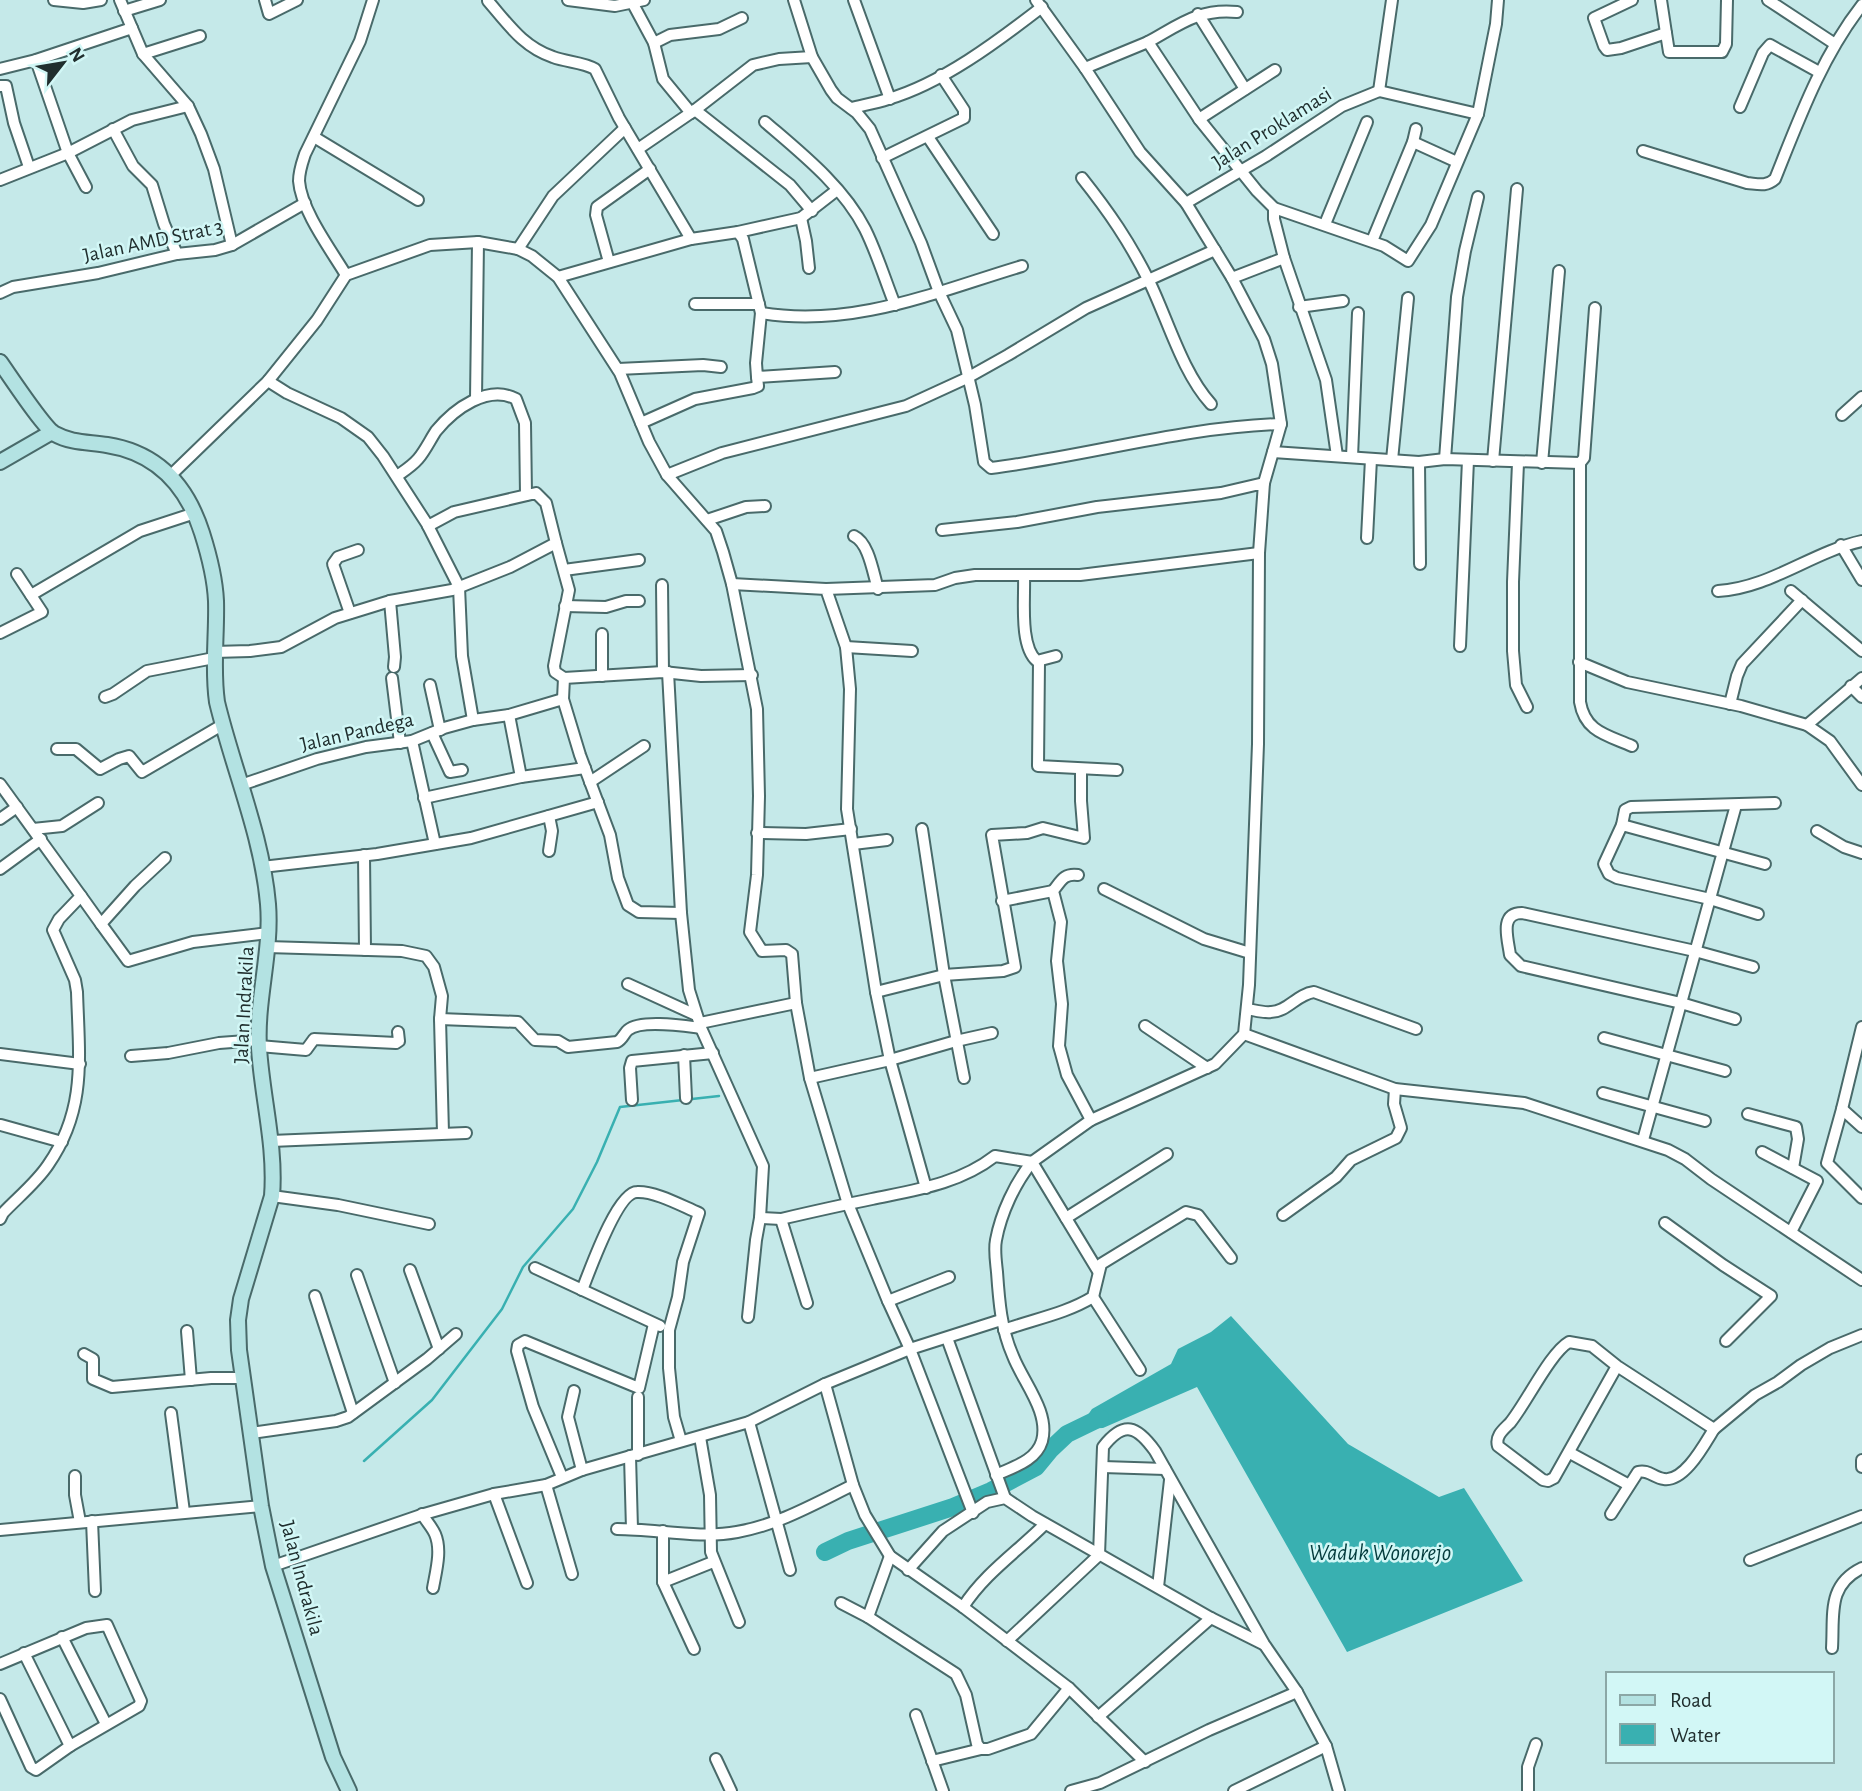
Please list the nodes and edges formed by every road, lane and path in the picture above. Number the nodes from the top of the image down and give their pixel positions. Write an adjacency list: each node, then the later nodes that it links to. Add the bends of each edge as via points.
1 (54, 0): 2 (street)
2 (102, 0)
3 (160, 0): 19 (street)
4 (265, 0): 5 (street, via 270,14)
5 (297, 0)
6 (373, 0): 53 (street, via 360,41)
7 (488, 0): 50 (street, via 530,47 595,69)
8 (568, 0): 17 (street, via 615,6)
9 (794, 0): 31 (street)
10 (854, 0): 41 (street)
11 (1392, 0): 40 (street)
12 (1499, 0): 46 (street)
13 (1632, 0): 25 (street, via 1594,18 1604,46 1610,51)
14 (1661, 0): 25 (street)
15 (1727, 0): 25 (street, via 1723,52 1669,52)
16 (1768, 0): 29 (street)
17 (638, 2): 28 (street)
18 (1039, 4): 33 (street); 37 (street, via 996,42)
19 (122, 5): 24 (street)
20 (1862, 5): 29 (street)
21 (1237, 12): 22 (street)
22 (1198, 14): 27 (street); 39 (street)
23 (742, 18): 28 (street, via 719,29 670,35)
24 (132, 28): 30 (street); 32 (street)
25 (1665, 33)
26 (200, 36): 30 (street)
27 (1147, 42): 33 (street); 47 (street)
28 (654, 43): 45 (street, via 663,79)
29 (1835, 44): 36 (street)
30 (143, 54): 42 (street)
31 (812, 57): 44 (street, via 834,96); 45 (street, via 753,65)
32 (36, 60): 34 (street); 58 (street)
33 (1085, 68): 72 (street, via 1140,152)
34 (0, 69)
35 (1275, 70): 39 (street)
36 (1819, 72): 43 (street, via 1770,46); 57 (street, via 1770,184 1747,183)
37 (941, 75): 41 (street); 54 (street, via 965,115)
38 (0, 86): 61 (street, via 6,86)
39 (1245, 89): 47 (street)
40 (1379, 90): 46 (street); 63 (street, Jalan Proklamasi, via 1342,106)
41 (890, 99): 44 (street)
42 (188, 107): 51 (street); 82 (street, via 214,169)
43 (1740, 107)
44 (851, 108): 59 (street, via 867,123)
45 (693, 111): 56 (street); 74 (street, via 790,185)
46 (1478, 114): 60 (street)
47 (1199, 119): 63 (street)
48 (765, 122): 68 (street, via 811,161)
49 (1367, 122): 76 (street)
50 (625, 128): 56 (street); 83 (street, via 553,196)
51 (113, 129): 58 (street); 85 (street, via 133,166 152,185)
52 (1416, 129): 55 (street)
53 (314, 137): 70 (street); 71 (street, via 299,171)
54 (928, 137): 59 (street); 78 (street)
55 (1413, 142): 60 (street); 80 (street)
56 (638, 149): 62 (street)
57 (1643, 151)
58 (68, 153): 61 (street); 66 (street)
59 (882, 158): 95 (street)
60 (1457, 162): 80 (street, via 1431,225 1408,261)
61 (29, 167): 65 (street)
62 (650, 169): 79 (street); 87 (street, via 597,207)
63 (1241, 171): 72 (street, Jalan Proklamasi); 73 (street)
64 (1082, 178): 94 (street, via 1117,223)
65 (0, 180)
66 (86, 187)
67 (1517, 189): 126 (street)
68 (836, 190): 74 (street); 100 (street, via 864,228)
69 (1478, 197): 123 (street, via 1457,298)
70 (418, 200)
71 (305, 203): 82 (street, Jalan AMD Strat 3); 91 (street)
72 (1186, 203): 84 (street)
73 (1274, 208): 76 (street); 86 (street)
74 (812, 211): 75 (street)
75 (801, 218): 77 (street); 89 (street)
76 (1325, 224): 80 (street)
77 (738, 232): 79 (street); 103 (street)
78 (993, 234)
79 (691, 239): 87 (street)
80 (1372, 241)
81 (478, 242): 83 (street); 91 (street, via 430,245); 113 (street)
82 (232, 245): 85 (street, Jalan AMD Strat 3)
83 (518, 250): 92 (street)
84 (1215, 250): 93 (street); 94 (street)
85 (177, 254): 96 (street, Jalan AMD Strat 3)
86 (1284, 258): 93 (street); 101 (street)
87 (609, 262): 92 (street)
88 (1022, 266): 95 (street)
89 (809, 268)
90 (1559, 271): 130 (street)
91 (345, 275): 111 (street, via 317,320)
92 (558, 276): 107 (street)
93 (1232, 278): 117 (street, via 1264,339)
94 (1149, 281): 110 (street, via 1086,308); 114 (street, via 1195,384)
95 (939, 292): 100 (street); 110 (street, via 957,330)
96 (0, 293)
97 (1408, 298): 124 (street)
98 (1343, 300): 101 (street)
99 (695, 304): 103 (street)
100 (895, 305): 103 (street, via 822,317 787,317)
101 (1299, 307): 120 (street, via 1326,380)
102 (1595, 308): 131 (street)
103 (760, 309): 109 (street)
104 (1358, 313): 121 (street)
105 (0, 362): 118 (street)
106 (721, 367): 107 (street)
107 (618, 369): 116 (street)
108 (835, 372): 109 (street)
109 (757, 377): 116 (street, via 758,386 753,388 695,399)
110 (967, 378): 117 (street, via 984,462 991,468 1163,437); 133 (street, via 906,406 722,453)
111 (268, 381): 132 (street); 134 (street, via 354,425)
112 (1862, 397): 115 (street)
113 (476, 399): 134 (street, via 445,421 420,457); 136 (street, via 506,394 516,399 525,423)
114 (1211, 404)
115 (1842, 415)
116 (641, 423): 133 (street)
117 (1281, 424): 119 (street)
118 (51, 432): 127 (street); 132 (street, Jalan Indrakila, via 136,453)
119 (1273, 452): 120 (street); 135 (street)
120 (1336, 456): 121 (street)
121 (1352, 457): 122 (street)
122 (1371, 459): 124 (street); 143 (street)
123 (1445, 459): 125 (street); 128 (street)
124 (1392, 460): 128 (street)
125 (1468, 460): 126 (street); 170 (street)
126 (1493, 461): 129 (street)
127 (0, 462)
128 (1419, 462): 150 (street)
129 (1518, 463): 130 (street); 188 (street, via 1513,651 1517,685)
130 (1542, 463): 131 (street)
131 (1580, 463): 177 (street)
132 (171, 475): 138 (street, Jalan Indrakila)
133 (667, 475): 139 (street)
134 (397, 476): 140 (street)
135 (1264, 483): 141 (street, via 1221,493); 148 (street)
136 (526, 495): 140 (street, via 454,512); 145 (street, via 536,493 543,498)
137 (765, 506): 139 (street)
138 (195, 513): 162 (street, via 140,531); 174 (street, Jalan Indrakila, via 214,583)
139 (707, 520): 156 (street, via 716,531)
140 (428, 526): 157 (street)
141 (942, 530)
142 (854, 536): 159 (street, via 863,544)
143 (1367, 538)
144 (1862, 541): 146 (street)
145 (556, 543): 151 (street); 157 (street)
146 (1841, 545): 154 (street); 160 (street, via 1767,579)
147 (358, 550): 167 (street, via 338,557 333,564)
148 (1259, 553): 153 (street, via 1080,575); 246 (street)
149 (639, 560): 151 (street)
150 (1420, 564)
151 (564, 570): 166 (street, via 569,590)
152 (17, 574): 162 (street)
153 (1024, 576): 159 (street, via 975,575 935,585); 176 (street, via 1028,648)
154 (1862, 580)
155 (662, 584): 178 (street)
156 (732, 584): 158 (street); 179 (street)
157 (459, 587): 164 (street); 190 (street)
158 (826, 589): 159 (street); 171 (street)
159 (878, 589)
160 (1718, 591)
161 (1791, 591): 163 (street)
162 (31, 595): 168 (street, via 42,612)
163 (1802, 600): 173 (street); 187 (street, via 1742,664)
164 (390, 601): 167 (street); 195 (street)
165 (639, 601): 166 (street, via 606,607)
166 (565, 606): 181 (street, via 554,666)
167 (350, 613): 174 (street, via 281,647)
168 (0, 633)
169 (603, 634): 180 (street)
170 (1460, 646)
171 (846, 647): 172 (street); 219 (street)
172 (912, 651)
173 (1862, 651)
174 (214, 655): 184 (street, via 147,671); 191 (street, Jalan Indrakila)
175 (1056, 656): 176 (street)
176 (1039, 662): 200 (street, via 1038,766)
177 (1579, 662): 187 (street, via 1627,682); 197 (street, via 1580,702 1588,725)
178 (665, 672): 179 (street); 180 (street); 240 (street)
179 (752, 675): 221 (street, via 757,709)
180 (601, 676): 181 (street)
181 (564, 678): 186 (street)
182 (1858, 682): 185 (street); 192 (street)
183 (430, 685): 193 (street)
184 (105, 697)
185 (1862, 697)
186 (563, 699): 189 (street, Jalan Pandega); 199 (street)
187 (1730, 704): 192 (street)
188 (1527, 707)
189 (509, 715): 190 (street, Jalan Pandega); 203 (street)
190 (473, 720): 193 (street, Jalan Pandega)
191 (222, 725): 198 (street, via 142,772 129,757 98,769 82,752); 206 (street, Jalan Indrakila)
192 (1807, 725): 207 (street, via 1830,741)
193 (436, 732): 194 (street, Jalan Pandega); 201 (street, via 450,772)
194 (412, 741): 195 (street, Jalan Pandega); 208 (street)
195 (400, 743): 206 (street, Jalan Pandega, via 317,759)
196 (644, 746): 204 (street)
197 (1632, 746)
198 (57, 749)
199 (585, 768): 203 (street); 204 (street)
200 (1082, 769): 202 (street); 239 (street, via 1084,838 1043,828 992,835)
201 (463, 770)
202 (1117, 770)
203 (521, 777): 208 (street)
204 (590, 782): 209 (street)
205 (0, 784): 213 (street)
206 (241, 785): 232 (street, Jalan Indrakila)
207 (1862, 785)
208 (424, 798): 224 (street)
209 (598, 802): 214 (street); 240 (street, via 628,905 639,912)
210 (99, 803): 218 (street, via 62,825)
211 (1775, 803): 212 (street)
212 (1736, 804): 216 (street, via 1631,807 1625,810); 227 (street)
213 (17, 807): 215 (street); 218 (street)
214 (549, 816): 224 (street); 226 (street)
215 (0, 819)
216 (1622, 825): 227 (street); 238 (street, via 1604,864 1609,874)
217 (922, 828): 248 (street)
218 (33, 829): 222 (street)
219 (851, 829): 221 (street); 225 (street)
220 (1817, 831): 228 (street)
221 (757, 833): 251 (street, via 750,935 762,951 792,954)
222 (41, 839): 233 (street); 237 (street)
223 (887, 840): 225 (street)
224 (435, 844): 229 (street)
225 (853, 844): 250 (street)
226 (548, 851)
227 (1723, 851): 231 (street); 238 (street)
228 (1862, 853)
229 (364, 855): 232 (street); 244 (street)
230 (165, 858): 242 (street)
231 (1765, 864)
232 (262, 867): 243 (street, Jalan Indrakila)
233 (0, 869)
234 (1078, 875): 236 (street, via 1065,876)
235 (1104, 889): 246 (street, via 1204,939)
236 (1053, 891): 239 (street); 284 (street, via 1061,930 1056,961 1062,1004 1059,1046 1067,1075)
237 (81, 896): 242 (street); 272 (street, via 53,930 75,980)
238 (1710, 899): 241 (street); 245 (street)
239 (1002, 901): 248 (street, via 1015,967)
240 (681, 913): 256 (street, via 689,990)
241 (1758, 914)
242 (101, 924): 243 (street, via 128,961 193,942)
243 (268, 940): 244 (street); 265 (street, Jalan Indrakila)
244 (365, 950): 254 (street, via 425,956 434,967 442,996)
245 (1695, 951): 247 (street); 252 (street); 252 (street, via 1522,913 1511,915 1506,924 1510,955 1521,965)
246 (1250, 953): 253 (street)
247 (1753, 967)
248 (944, 975): 250 (street); 264 (street)
249 (628, 984): 256 (street)
250 (876, 992): 271 (street)
251 (796, 1003): 256 (street); 275 (street)
252 (1681, 1003): 255 (street); 268 (street)
253 (1247, 1009): 259 (street, via 1272,1012 1314,992); 262 (street)
254 (440, 1018): 256 (street, via 518,1023 534,1040 558,1041 568,1047 617,1042 639,1026); 288 (street)
255 (1735, 1019)
256 (699, 1022): 267 (street)
257 (1145, 1026): 273 (street)
258 (1862, 1027): 282 (street)
259 (1416, 1029)
260 (398, 1032): 265 (street, via 396,1043 314,1039 306,1050)
261 (992, 1034): 264 (street)
262 (1244, 1034): 273 (street); 277 (street)
263 (1604, 1038): 268 (street)
264 (956, 1041): 271 (street); 276 (street)
265 (259, 1043): 270 (street, via 219,1043); 291 (street, Jalan Indrakila)
266 (0, 1054): 272 (street)
267 (713, 1054): 269 (street); 303 (street, via 763,1166)
268 (1666, 1054): 274 (street); 281 (street)
269 (684, 1055): 279 (street); 280 (street, via 632,1061)
270 (131, 1056)
271 (890, 1060): 275 (street); 297 (street)
272 (80, 1064): 292 (street, via 75,1110)
273 (1207, 1068): 284 (street)
274 (1725, 1071)
275 (810, 1078): 300 (street)
276 (964, 1078)
277 (1395, 1089): 290 (street, via 1524,1103); 301 (street, via 1401,1128 1396,1138 1351,1160 1336,1177)
278 (1603, 1093): 281 (street)
279 (686, 1098)
280 (632, 1100)
281 (1652, 1105): 285 (street); 290 (street)
282 (1842, 1109): 287 (street); 299 (street, via 1827,1163)
283 (1748, 1114): 296 (street, via 1796,1128)
284 (1091, 1120): 295 (street)
285 (1705, 1121)
286 (1, 1125): 292 (street)
287 (1862, 1127)
288 (443, 1133): 289 (street); 291 (street)
289 (466, 1133)
290 (1643, 1140): 308 (street, via 1685,1159)
291 (271, 1141): 298 (street, Jalan Indrakila)
292 (62, 1142): 302 (street)
293 (1762, 1152): 296 (street)
294 (1167, 1154): 304 (street)
295 (1032, 1162): 297 (street, via 995,1156 958,1179); 304 (street); 323 (street, via 1004,1212 995,1242)
296 (1793, 1168): 308 (street, via 1817,1181)
297 (926, 1188): 300 (street)
298 (272, 1196): 307 (street); 335 (street, Jalan Indrakila, via 241,1299 238,1330)
299 (1862, 1198)
300 (848, 1204): 305 (street); 319 (street)
301 (1283, 1215)
302 (0, 1218)
303 (761, 1218): 305 (street); 321 (street)
304 (1066, 1218): 312 (street)
305 (781, 1219): 320 (street)
306 (1665, 1223): 329 (street, via 1772,1296)
307 (429, 1224)
308 (1791, 1232): 315 (street)
309 (1231, 1258): 312 (street, via 1198,1215 1186,1212 1103,1262)
310 (535, 1268): 316 (street)
311 (410, 1270): 330 (street)
312 (1098, 1271): 318 (street)
313 (357, 1275): 337 (street)
314 (949, 1277): 319 (street)
315 (1862, 1280)
316 (582, 1290): 322 (street); 324 (street, via 613,1218 630,1194 663,1198 699,1213)
317 (315, 1296): 342 (street)
318 (1093, 1297): 323 (street, via 1065,1312); 334 (street)
319 (888, 1301): 331 (street)
320 (807, 1303)
321 (748, 1317)
322 (654, 1324): 324 (street); 357 (street, via 639,1388 525,1341 518,1345 533,1407)
323 (1002, 1325): 328 (street); 356 (street, via 1044,1429 1041,1444 1029,1460)
324 (669, 1330): 347 (street, via 674,1417)
325 (187, 1331): 336 (street)
326 (456, 1334): 330 (street)
327 (1862, 1335): 344 (street, via 1801,1365)
328 (947, 1338): 331 (street); 356 (street)
329 (1726, 1341)
330 (439, 1349): 337 (street)
331 (910, 1349): 338 (street); 365 (street)
332 (84, 1354): 336 (street, via 93,1359 93,1379 112,1387)
333 (1617, 1366): 344 (street); 348 (street); 348 (street, via 1592,1346 1567,1343 1556,1352 1496,1442 1524,1468 1548,1481)
334 (1140, 1370)
335 (243, 1378): 336 (street); 345 (street, Jalan Indrakila)
336 (191, 1380)
337 (395, 1383): 342 (street)
338 (825, 1384): 343 (street); 359 (street)
339 (574, 1391): 353 (street, via 568,1417)
340 (638, 1397): 349 (street)
341 (171, 1413): 364 (street)
342 (354, 1413): 345 (street, via 336,1421)
343 (749, 1422): 346 (street); 369 (street)
344 (1714, 1429): 360 (street, via 1683,1472 1666,1479 1642,1470)
345 (251, 1433): 363 (street, Jalan Indrakila)
346 (700, 1437): 347 (street); 377 (street)
347 (681, 1441): 349 (street)
348 (1570, 1453): 360 (street)
349 (634, 1456): 353 (street); 374 (street)
350 (1862, 1460): 352 (street)
351 (1103, 1466): 354 (street); 354 (street, via 1103,1447 1112,1436 1125,1429 1136,1430); 378 (street)
352 (1862, 1467)
353 (582, 1470): 357 (street)
354 (1168, 1475): 389 (street); 399 (street)
355 (75, 1476): 371 (street)
356 (997, 1476): 362 (street)
357 (562, 1477): 358 (street)
358 (546, 1485): 361 (street); 386 (street)
359 (853, 1485): 369 (street); 379 (street)
360 (1629, 1485): 367 (street)
361 (494, 1494): 366 (street); 388 (street)
362 (1005, 1497): 365 (street); 372 (street)
363 (261, 1506): 364 (street); 382 (street, Jalan Indrakila)
364 (184, 1512): 370 (street)
365 (973, 1512): 385 (street, via 936,1537)
366 (422, 1514): 382 (street); 390 (street, via 437,1540)
367 (1611, 1514)
368 (1862, 1516): 380 (street)
369 (778, 1520): 377 (street, via 738,1532); 384 (street)
370 (92, 1521): 371 (street); 391 (street)
371 (80, 1522): 375 (street)
372 (1045, 1524): 378 (street); 393 (street, via 989,1573)
373 (617, 1529): 374 (street)
374 (632, 1529): 376 (street)
375 (0, 1530)
376 (663, 1531): 377 (street); 387 (street)
377 (711, 1534): 381 (street)
378 (1099, 1555): 389 (street); 398 (street)
379 (890, 1556): 385 (street); 394 (street)
380 (1750, 1560)
381 (713, 1562): 387 (street); 396 (street)
382 (273, 1566): 417 (street, Jalan Indrakila, via 333,1756)
383 (1862, 1568): 400 (street, via 1836,1590)
384 (790, 1570)
385 (908, 1570): 393 (street)
386 (572, 1574)
387 (663, 1582): 401 (street)
388 (527, 1583)
389 (1158, 1587): 395 (street)
390 (433, 1588)
391 (94, 1591)
392 (841, 1603): 394 (street)
393 (963, 1607): 398 (street)
394 (868, 1617): 413 (street, via 956,1674)
395 (1211, 1618): 399 (street); 408 (street)
396 (739, 1622)
397 (62, 1637): 402 (street); 409 (street); 409 (street, via 99,1625 109,1627 141,1701)
398 (1007, 1641): 404 (street)
399 (1264, 1644): 405 (street)
400 (1832, 1648)
401 (694, 1649)
402 (24, 1653): 403 (street); 411 (street)
403 (0, 1664)
404 (1069, 1688): 408 (street); 413 (street, via 1031,1734)
405 (1297, 1692): 412 (street); 416 (street)
406 (0, 1699): 411 (street, via 33,1770)
407 (916, 1715): 415 (street)
408 (1098, 1717): 416 (street)
409 (106, 1724): 411 (street)
410 (1536, 1744): 423 (street, via 1528,1767)
411 (71, 1745)
412 (1326, 1746): 421 (street); 422 (street)
413 (981, 1749): 415 (street)
414 (716, 1759): 418 (street)
415 (932, 1761): 419 (street)
416 (1145, 1762): 420 (street)
417 (349, 1791)
418 (731, 1791)
419 (943, 1791)
420 (1071, 1791)
421 (1234, 1791)
422 (1339, 1791)
423 (1528, 1791)

